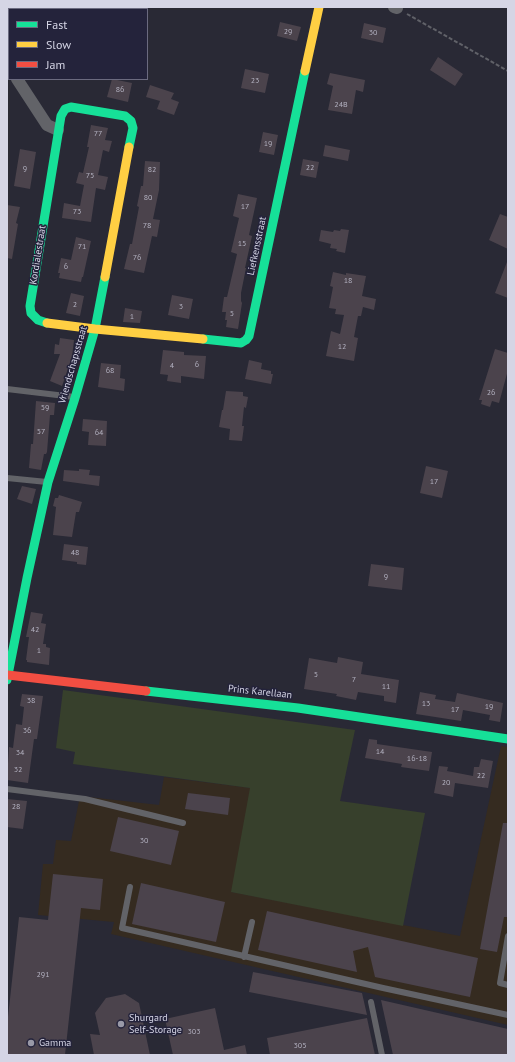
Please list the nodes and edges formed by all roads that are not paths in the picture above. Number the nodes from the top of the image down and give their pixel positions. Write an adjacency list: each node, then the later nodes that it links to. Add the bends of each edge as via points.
1 (319, 7): 5 (street, Liefkensstraat, via 249,336 241,343)
2 (18, 80): 4 (street, via 47,125)
3 (65, 109): 4 (street, Kordialestraat); 5 (street, Vriendschapsstraat, via 71,107 125,116 131,121 133,128)
4 (58, 130): 5 (street, Kordialestraat, via 30,306 31,314 38,320 48,323)
5 (95, 329): 7 (street, Vriendschapsstraat)
6 (7, 389): 7 (lane)
7 (75, 398): 9 (street, Vriendschapsstraat)
8 (7, 478): 9 (lane)
9 (48, 482): 10 (street, Vriendschapsstraat)
10 (8, 678): 11 (street, Prins Karellaan, via 298,708)
11 (508, 739)
12 (7, 788): 13 (lane, via 85,799)
13 (183, 823)
14 (130, 888): 17 (lane, via 122,928)
15 (252, 922): 17 (lane)
16 (508, 936): 18 (lane, via 500,983)
17 (244, 957): 20 (lane)
18 (508, 985)
19 (371, 1002): 21 (lane)
20 (508, 1015)
21 (382, 1055)

